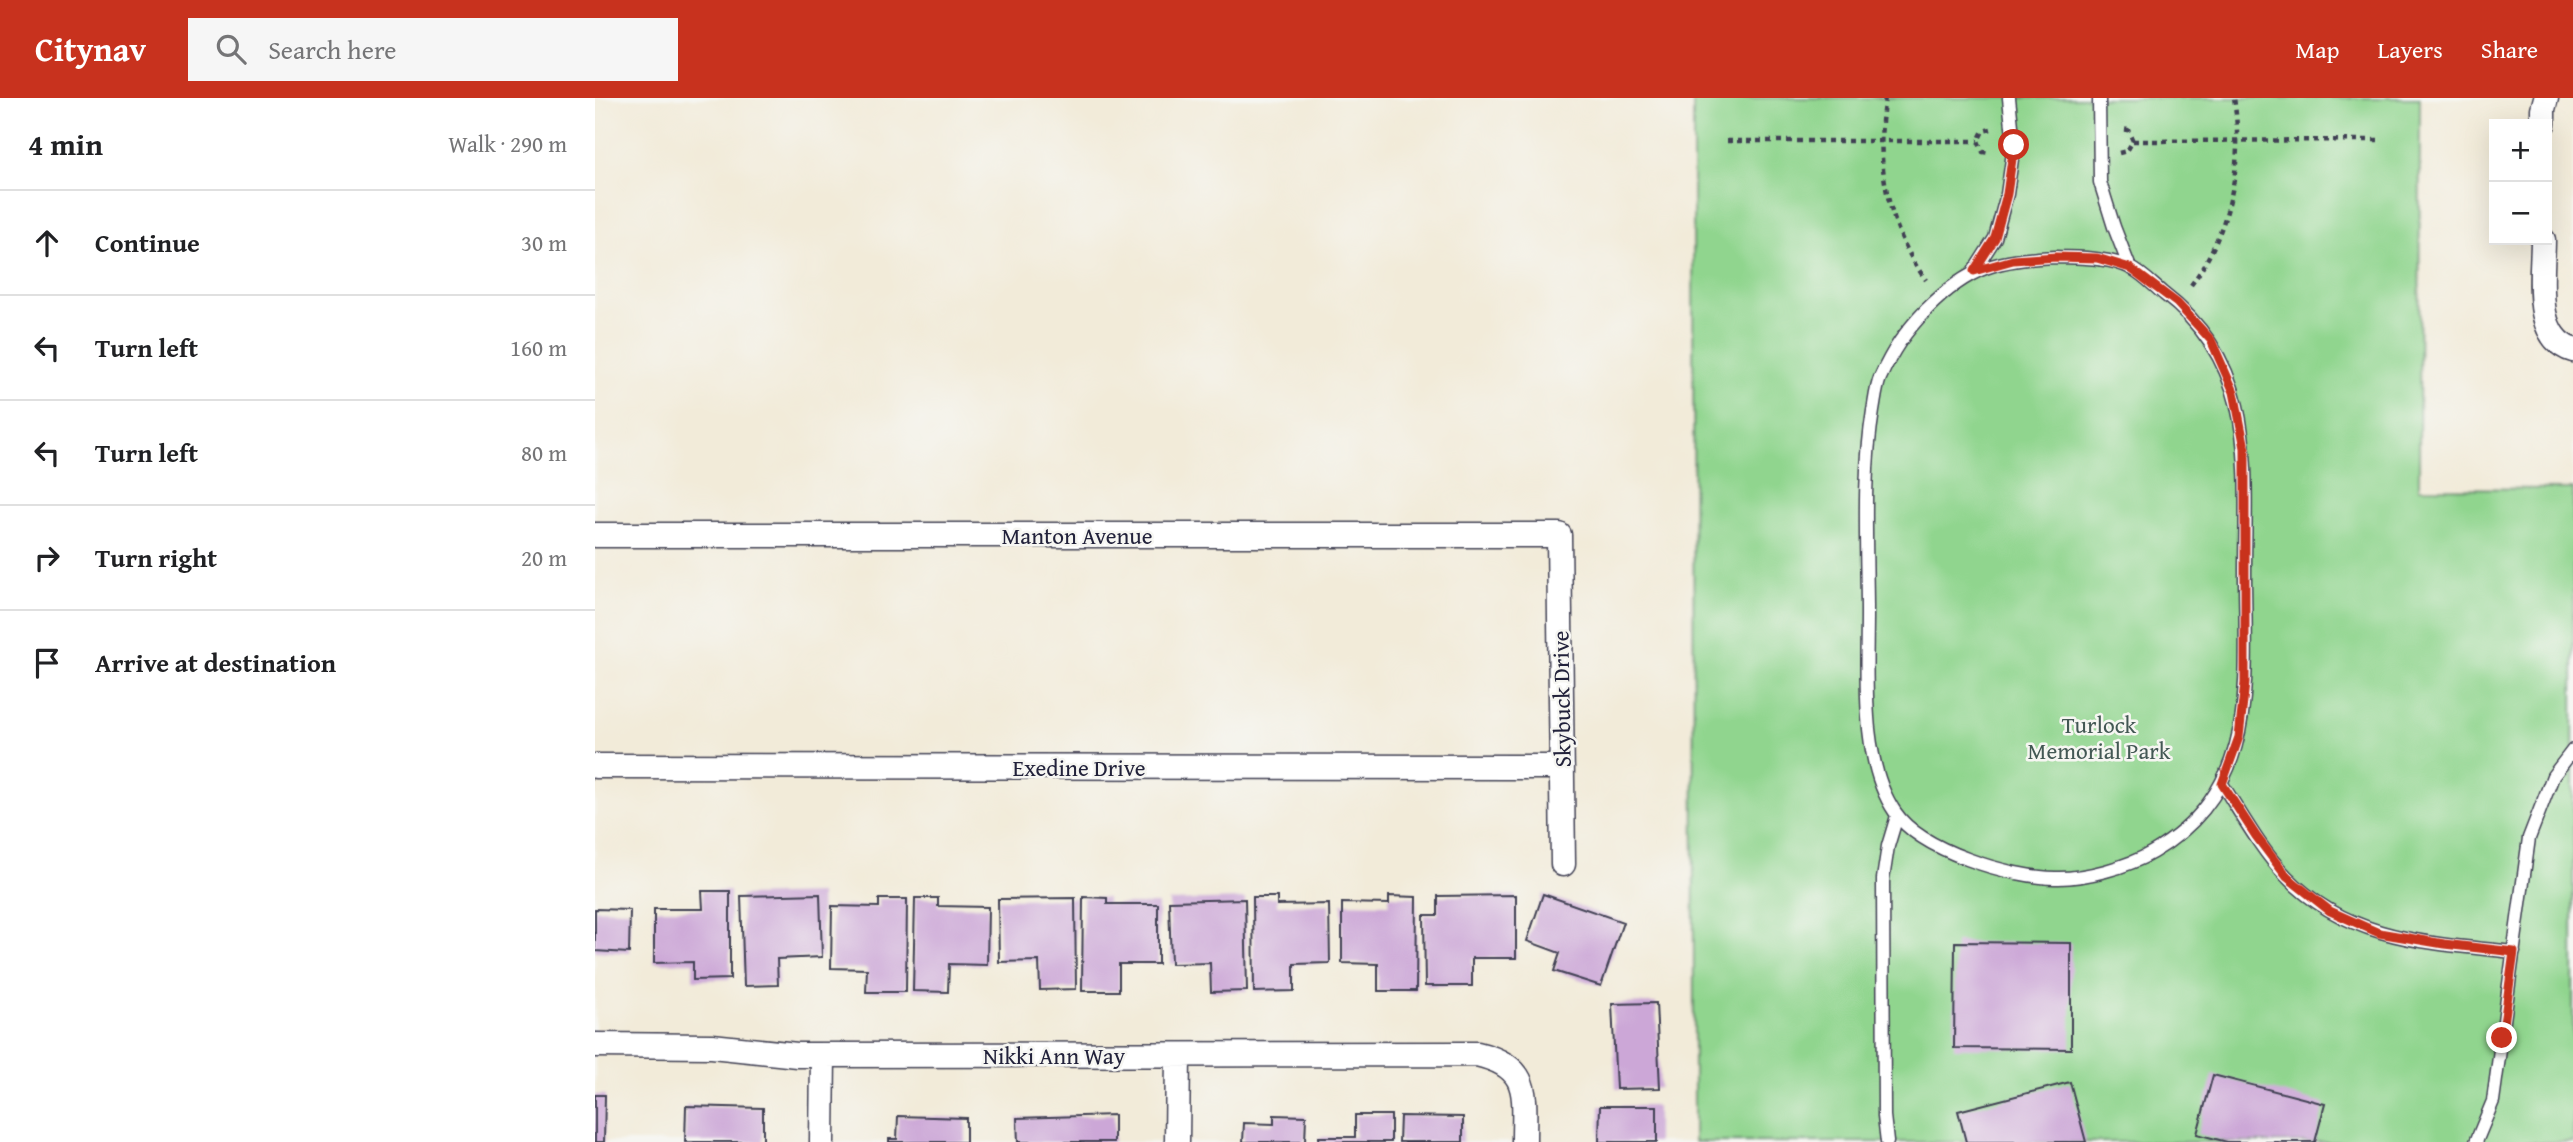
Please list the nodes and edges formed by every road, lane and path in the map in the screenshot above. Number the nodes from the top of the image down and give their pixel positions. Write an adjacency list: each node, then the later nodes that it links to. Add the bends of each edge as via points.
1 (1885, 98): 11 (path)
2 (2009, 98): 19 (lane, via 2014,145 2007,194 1995,238)
3 (2099, 98): 18 (lane, via 2100,181)
4 (2234, 98): 14 (path)
5 (2546, 98): 6 (street)
6 (2543, 119)
7 (2119, 128): 13 (path, via 2128,130)
8 (1991, 129): 12 (path, via 1983,131)
9 (2379, 140): 14 (path)
10 (1727, 141): 11 (path)
11 (1882, 141): 12 (path); 20 (path, via 1890,206 1903,241)
12 (1978, 141): 15 (path, via 1983,152)
13 (2133, 141): 14 (path); 16 (path, via 2127,151)
14 (2237, 141): 21 (path, via 2229,205 2212,249)
15 (1991, 153)
16 (2118, 153)
17 (2543, 245): 22 (street, via 2545,320 2554,339)
18 (2130, 268): 19 (lane, via 2097,258 2056,257 2013,260); 28 (lane, via 2177,303 2211,340 2234,392 2245,448 2245,683 2239,737)
19 (1974, 271): 29 (lane, via 1937,299 1902,335 1878,382 1867,449 1871,745 1880,785)
20 (1926, 280)
21 (2191, 285)
22 (2573, 350)
23 (595, 535): 24 (street, Manton Avenue)
24 (1559, 535): 27 (street, Skybuck Drive)
25 (2573, 750): 31 (lane, via 2553,776 2529,838)
26 (595, 766): 27 (street, Exedine Drive)
27 (1562, 767): 30 (street, Skybuck Drive)
28 (2222, 784): 29 (lane, via 2202,814 2176,838 2142,858 2102,872 2057,878 1971,861 1931,843); 31 (lane, via 2287,877 2330,911 2379,933)
29 (1897, 816): 38 (lane, via 1883,879)
30 (1563, 864)
31 (2514, 952): 39 (lane, via 2493,1101)
32 (595, 1045): 33 (street, Nikki Ann Way, via 712,1046)
33 (823, 1055): 34 (street, Nikki Ann Way); 35 (street)
34 (1178, 1055): 36 (street); 37 (street, Nikki Ann Way, via 1478,1054 1512,1067 1521,1084)
35 (822, 1142)
36 (1177, 1142)
37 (1524, 1142)
38 (1887, 1142)
39 (2476, 1142)

